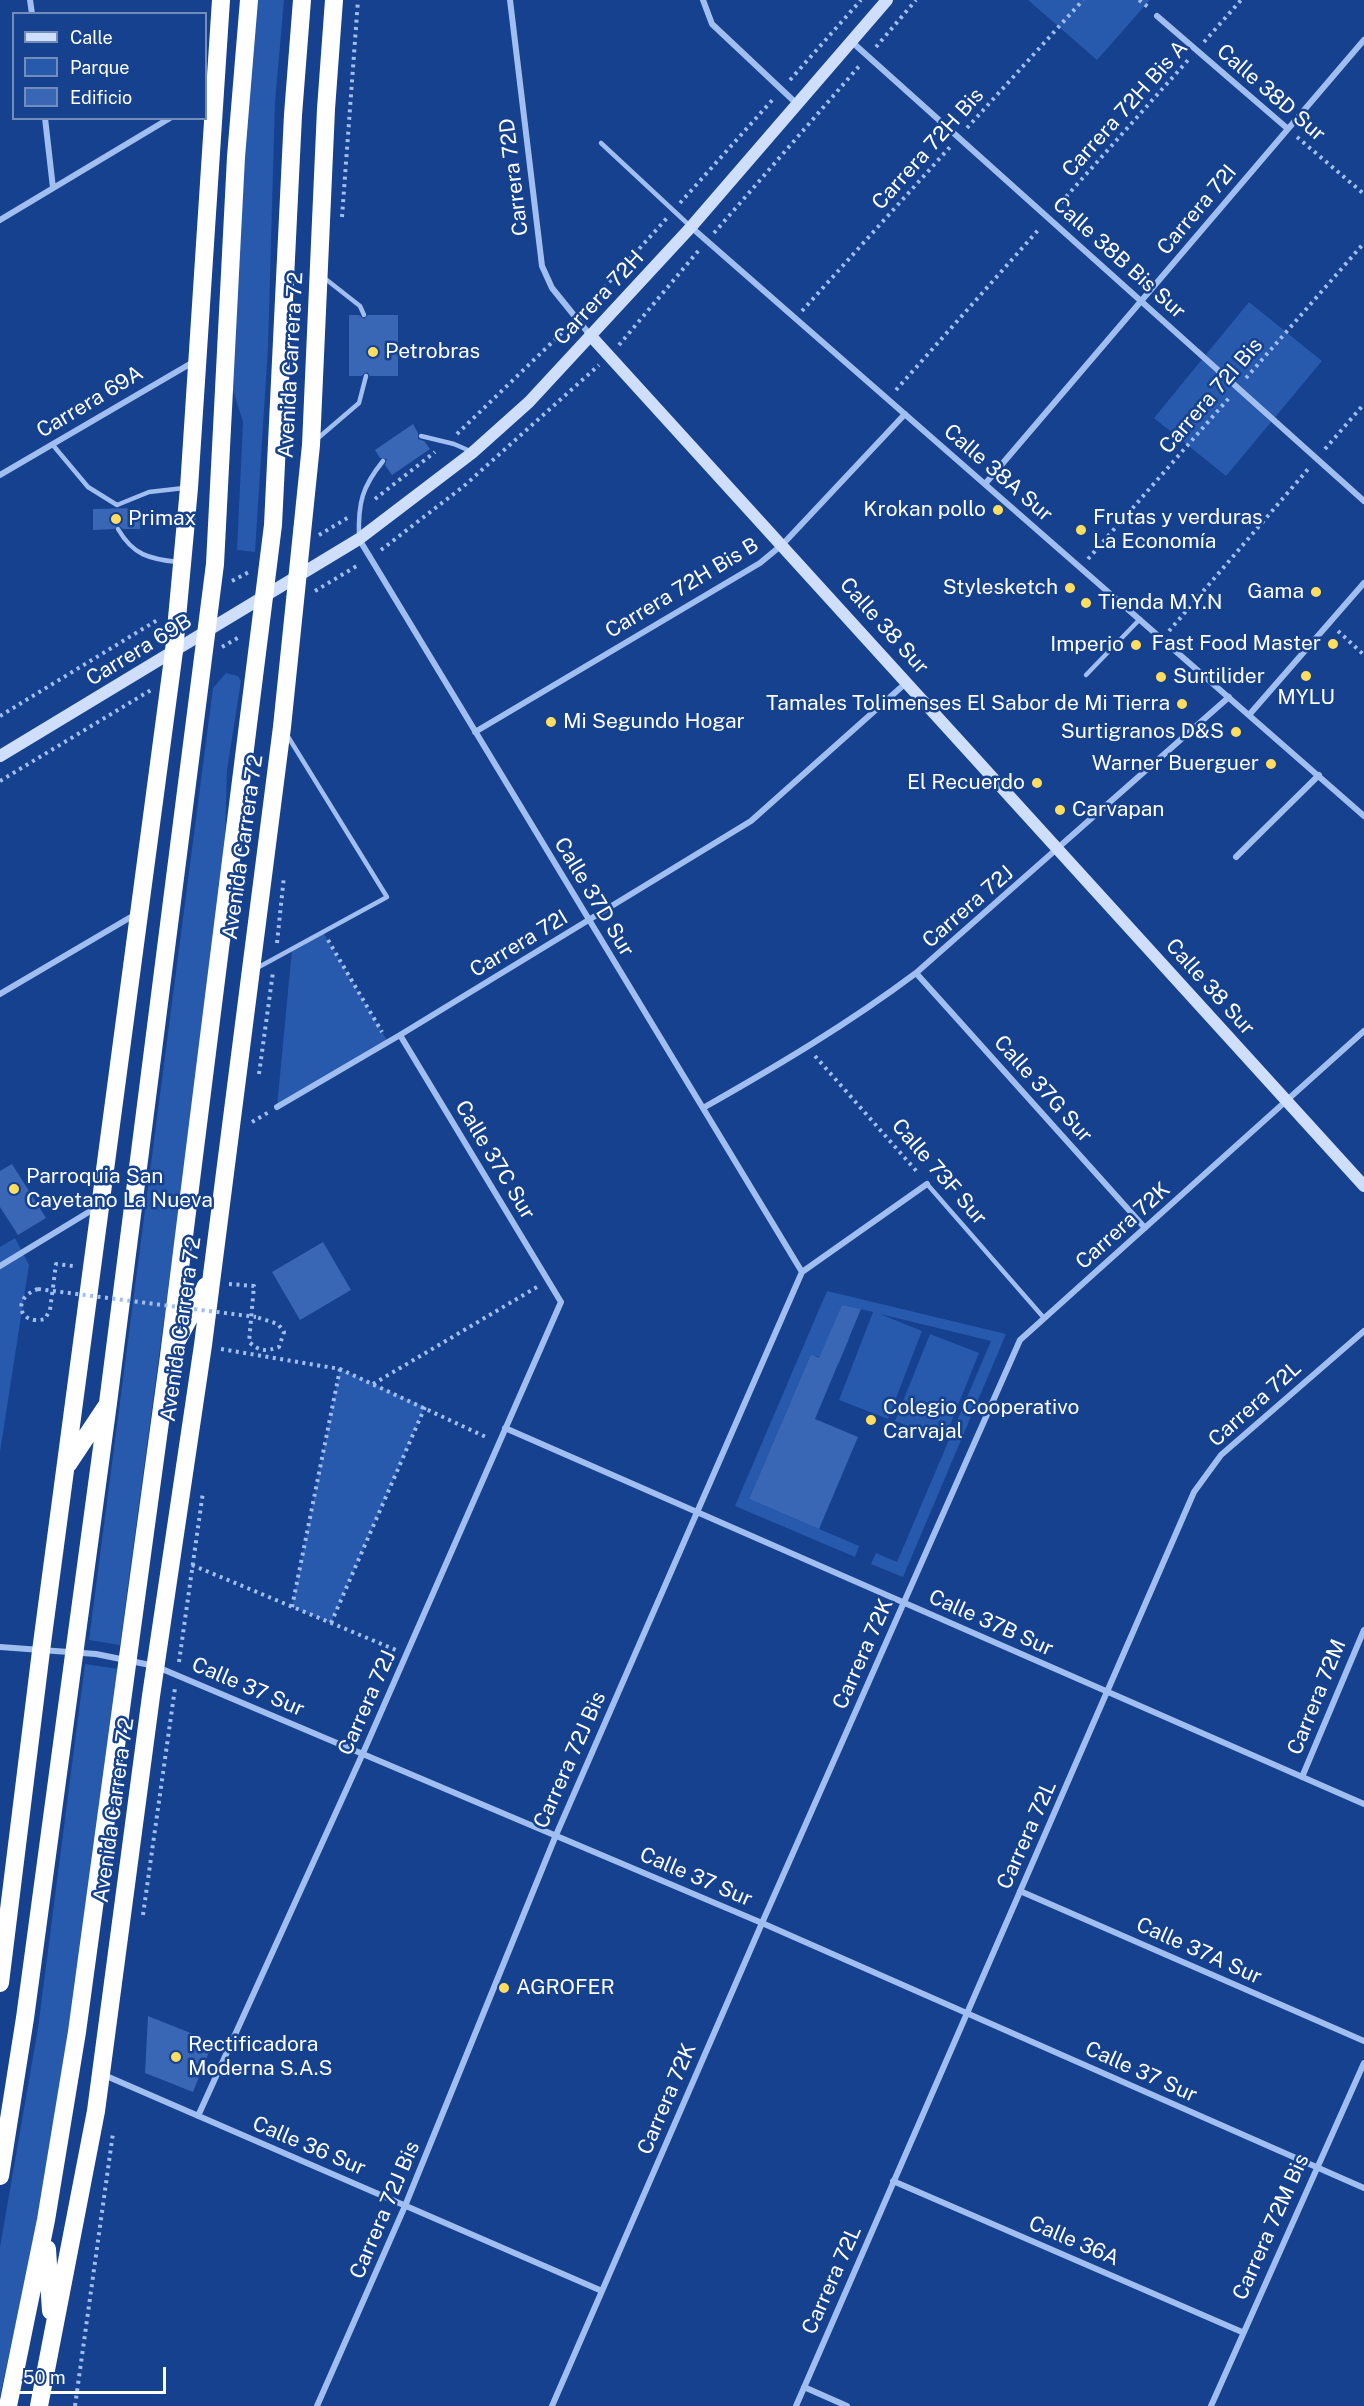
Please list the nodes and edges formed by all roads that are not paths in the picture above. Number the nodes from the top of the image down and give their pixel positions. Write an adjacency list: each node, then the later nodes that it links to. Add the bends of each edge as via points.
1 (222, 0): 11 (highway)
2 (249, 0): 18 (highway)
3 (302, 0): 44 (highway, Avenida Carrera 72, via 276,494)
4 (334, 0): 22 (highway, Avenida Carrera 72)
5 (510, 0): 25 (street, Carrera 72D, via 542,266 552,288)
6 (703, 0): 12 (street, via 712,24)
7 (887, 0): 10 (street, Carrera 72H)
8 (1157, 16): 15 (street, Calle 38D Sur)
9 (1364, 40): 15 (street, Carrera 72I)
10 (851, 41): 12 (street, Carrera 72H); 23 (street, Calle 38B Bis Sur)
11 (210, 95): 20 (highway)
12 (797, 104): 21 (street, Carrera 72H)
13 (45, 120): 17 (street)
14 (167, 120): 17 (street)
15 (1288, 129): 23 (street, Carrera 72I)
16 (601, 143): 21 (lane)
17 (53, 188): 19 (street)
18 (235, 188): 20 (highway); 46 (highway)
19 (0, 220)
20 (206, 226): 26 (highway)
21 (692, 227): 25 (street, Carrera 72H); 28 (street, Calle 38A Sur)
22 (318, 272): 24 (lane, via 360,306); 31 (highway, Avenida Carrera 72)
23 (1141, 301): 35 (street, Carrera 72I); 37 (street, Calle 38B Bis Sur)
24 (364, 315)
25 (590, 335): 32 (street, Carrera 72H, via 529,402); 40 (street, Calle 38 Sur)
26 (198, 359): 30 (street, Carrera 69A); 36 (highway)
27 (366, 376): 31 (lane, via 359,403)
28 (905, 414): 35 (street, Calle 38A Sur); 40 (street, Carrera 72H Bis B)
29 (421, 436): 32 (lane, via 449,442)
30 (52, 444): 34 (street, Carrera 69A); 36 (lane, via 87,487 117,507 149,492)
31 (311, 445): 42 (highway, Avenida Carrera 72)
32 (472, 453): 39 (street, Carrera 72H)
33 (383, 461): 39 (lane, via 367,481 358,512)
34 (0, 475)
35 (985, 484): 45 (street, Calle 38A Sur)
36 (189, 488): 41 (highway)
37 (1364, 501)
38 (118, 529): 41 (lane, via 128,545 141,553 159,560)
39 (359, 539): 42 (street, Carrera 72H); 53 (street, Calle 37D Sur)
40 (783, 544): 49 (street, Calle 38 Sur); 53 (street, Carrera 72H Bis B, via 760,563)
41 (183, 562): 47 (highway)
42 (298, 577): 44 (street, Carrera 69B); 52 (highway, Avenida Carrera 72)
43 (1364, 583): 51 (street)
44 (264, 597): 46 (street, Carrera 69B); 79 (highway, Avenida Carrera 72)
45 (1140, 619): 48 (lane); 50 (street, Calle 38A Sur)
46 (207, 632): 47 (street, Carrera 69B); 80 (highway)
47 (174, 651): 54 (street, Carrera 69B); 59 (highway)
48 (1086, 675)
49 (908, 682): 57 (street, Calle 38 Sur); 60 (street, Carrera 72I, via 751,821)
50 (1229, 696): 51 (street, Calle 38A Sur); 57 (street, Carrera 72J)
51 (1249, 715): 55 (street, Calle 38A Sur)
52 (282, 727): 61 (highway, Avenida Carrera 72); 61 (lane, via 387,897)
53 (475, 732): 60 (street, Calle 37D Sur)
54 (0, 756)
55 (1319, 775): 56 (street, Calle 38A Sur); 58 (street)
56 (1364, 816)
57 (1059, 849): 62 (street, Carrera 72J); 66 (street, Calle 38 Sur)
58 (1236, 857)
59 (140, 912): 63 (street); 71 (highway)
60 (589, 921): 65 (street, Carrera 72I); 68 (street, Calle 37D Sur)
61 (249, 973): 75 (highway, Avenida Carrera 72)
62 (916, 973): 68 (street, Carrera 72J, via 865,1012); 72 (street, Calle 37G Sur)
63 (0, 994)
64 (1364, 1031): 66 (street, Carrera 72K)
65 (400, 1035): 67 (street, Carrera 72I); 76 (street, Calle 37C Sur)
66 (1287, 1100): 70 (street, Calle 38 Sur); 72 (street, Carrera 72K)
67 (277, 1107)
68 (703, 1108): 74 (street, Calle 37D Sur)
69 (927, 1184): 74 (street); 77 (lane, Calle 73F Sur)
70 (1364, 1186)
71 (100, 1205): 73 (street); 82 (highway)
72 (1145, 1228): 77 (street, Carrera 72K)
73 (0, 1266)
74 (802, 1272): 83 (street, Carrera 72J Bis)
75 (211, 1276): 79 (highway); 90 (highway, Avenida Carrera 72)
76 (561, 1302): 81 (street, Carrera 72J)
77 (1044, 1318): 84 (street, Carrera 72K, via 1020,1340)
78 (1364, 1331): 91 (street, Carrera 72L, via 1221,1455 1205,1475 1194,1492)
79 (169, 1356): 89 (highway, Avenida Carrera 72)
80 (108, 1403): 82 (highway); 88 (highway)
81 (506, 1428): 83 (street, Calle 37B Sur); 92 (street, Carrera 72J)
82 (66, 1468): 87 (highway)
83 (697, 1512): 84 (street, Calle 37B Sur); 95 (street, Carrera 72J Bis)
84 (904, 1603): 91 (street, Calle 37B Sur); 97 (street, Carrera 72K)
85 (1364, 1630): 93 (street, Carrera 72M)
86 (0, 1647): 87 (street, Calle 37 Sur)
87 (41, 1651): 88 (street, Calle 37 Sur); 98 (highway)
88 (73, 1652): 89 (street, Calle 37 Sur); 105 (highway)
89 (126, 1658): 90 (street, Calle 37 Sur); 109 (highway, Avenida Carrera 72, via 77,2032)
90 (156, 1666): 92 (street, Calle 37 Sur); 102 (highway, Avenida Carrera 72)
91 (1107, 1692): 93 (street, Calle 37B Sur); 96 (street, Carrera 72L)
92 (363, 1753): 95 (street, Calle 37 Sur); 103 (street, Carrera 72J)
93 (1302, 1777): 94 (street, Calle 37B Sur)
94 (1364, 1804)
95 (556, 1834): 97 (street, Calle 37 Sur); 108 (street, Carrera 72J Bis)
96 (1020, 1891): 99 (street, Carrera 72L); 100 (street, Calle 37A Sur)
97 (762, 1923): 99 (street, Calle 37 Sur); 110 (street, Carrera 72K)
98 (0, 1983)
99 (967, 2013): 104 (street, Calle 37 Sur); 106 (street, Carrera 72L)
100 (1364, 2041)
101 (1364, 2063): 104 (street, Carrera 72M Bis)
102 (101, 2074): 103 (street, Calle 36 Sur); 112 (highway, Avenida Carrera 72)
103 (198, 2116): 108 (street, Calle 36 Sur)
104 (1316, 2168): 107 (street, Calle 37 Sur); 111 (street, Carrera 72M Bis)
105 (0, 2176)
106 (893, 2181): 111 (street, Calle 36A); 113 (street, Carrera 72L)
107 (1364, 2188)
108 (405, 2206): 110 (street, Calle 36 Sur); 116 (street, Carrera 72J Bis)
109 (46, 2220): 112 (highway); 114 (highway, Avenida Carrera 72)
110 (602, 2291): 117 (street, Carrera 72K)
111 (1242, 2332): 120 (street, Carrera 72M Bis)
112 (52, 2340): 115 (highway, Avenida Carrera 72)
113 (804, 2387): 118 (street, Carrera 72L); 119 (street)
114 (9, 2406)
115 (39, 2406)
116 (317, 2406)
117 (552, 2406)
118 (796, 2406)
119 (847, 2406)
120 (1211, 2406)

